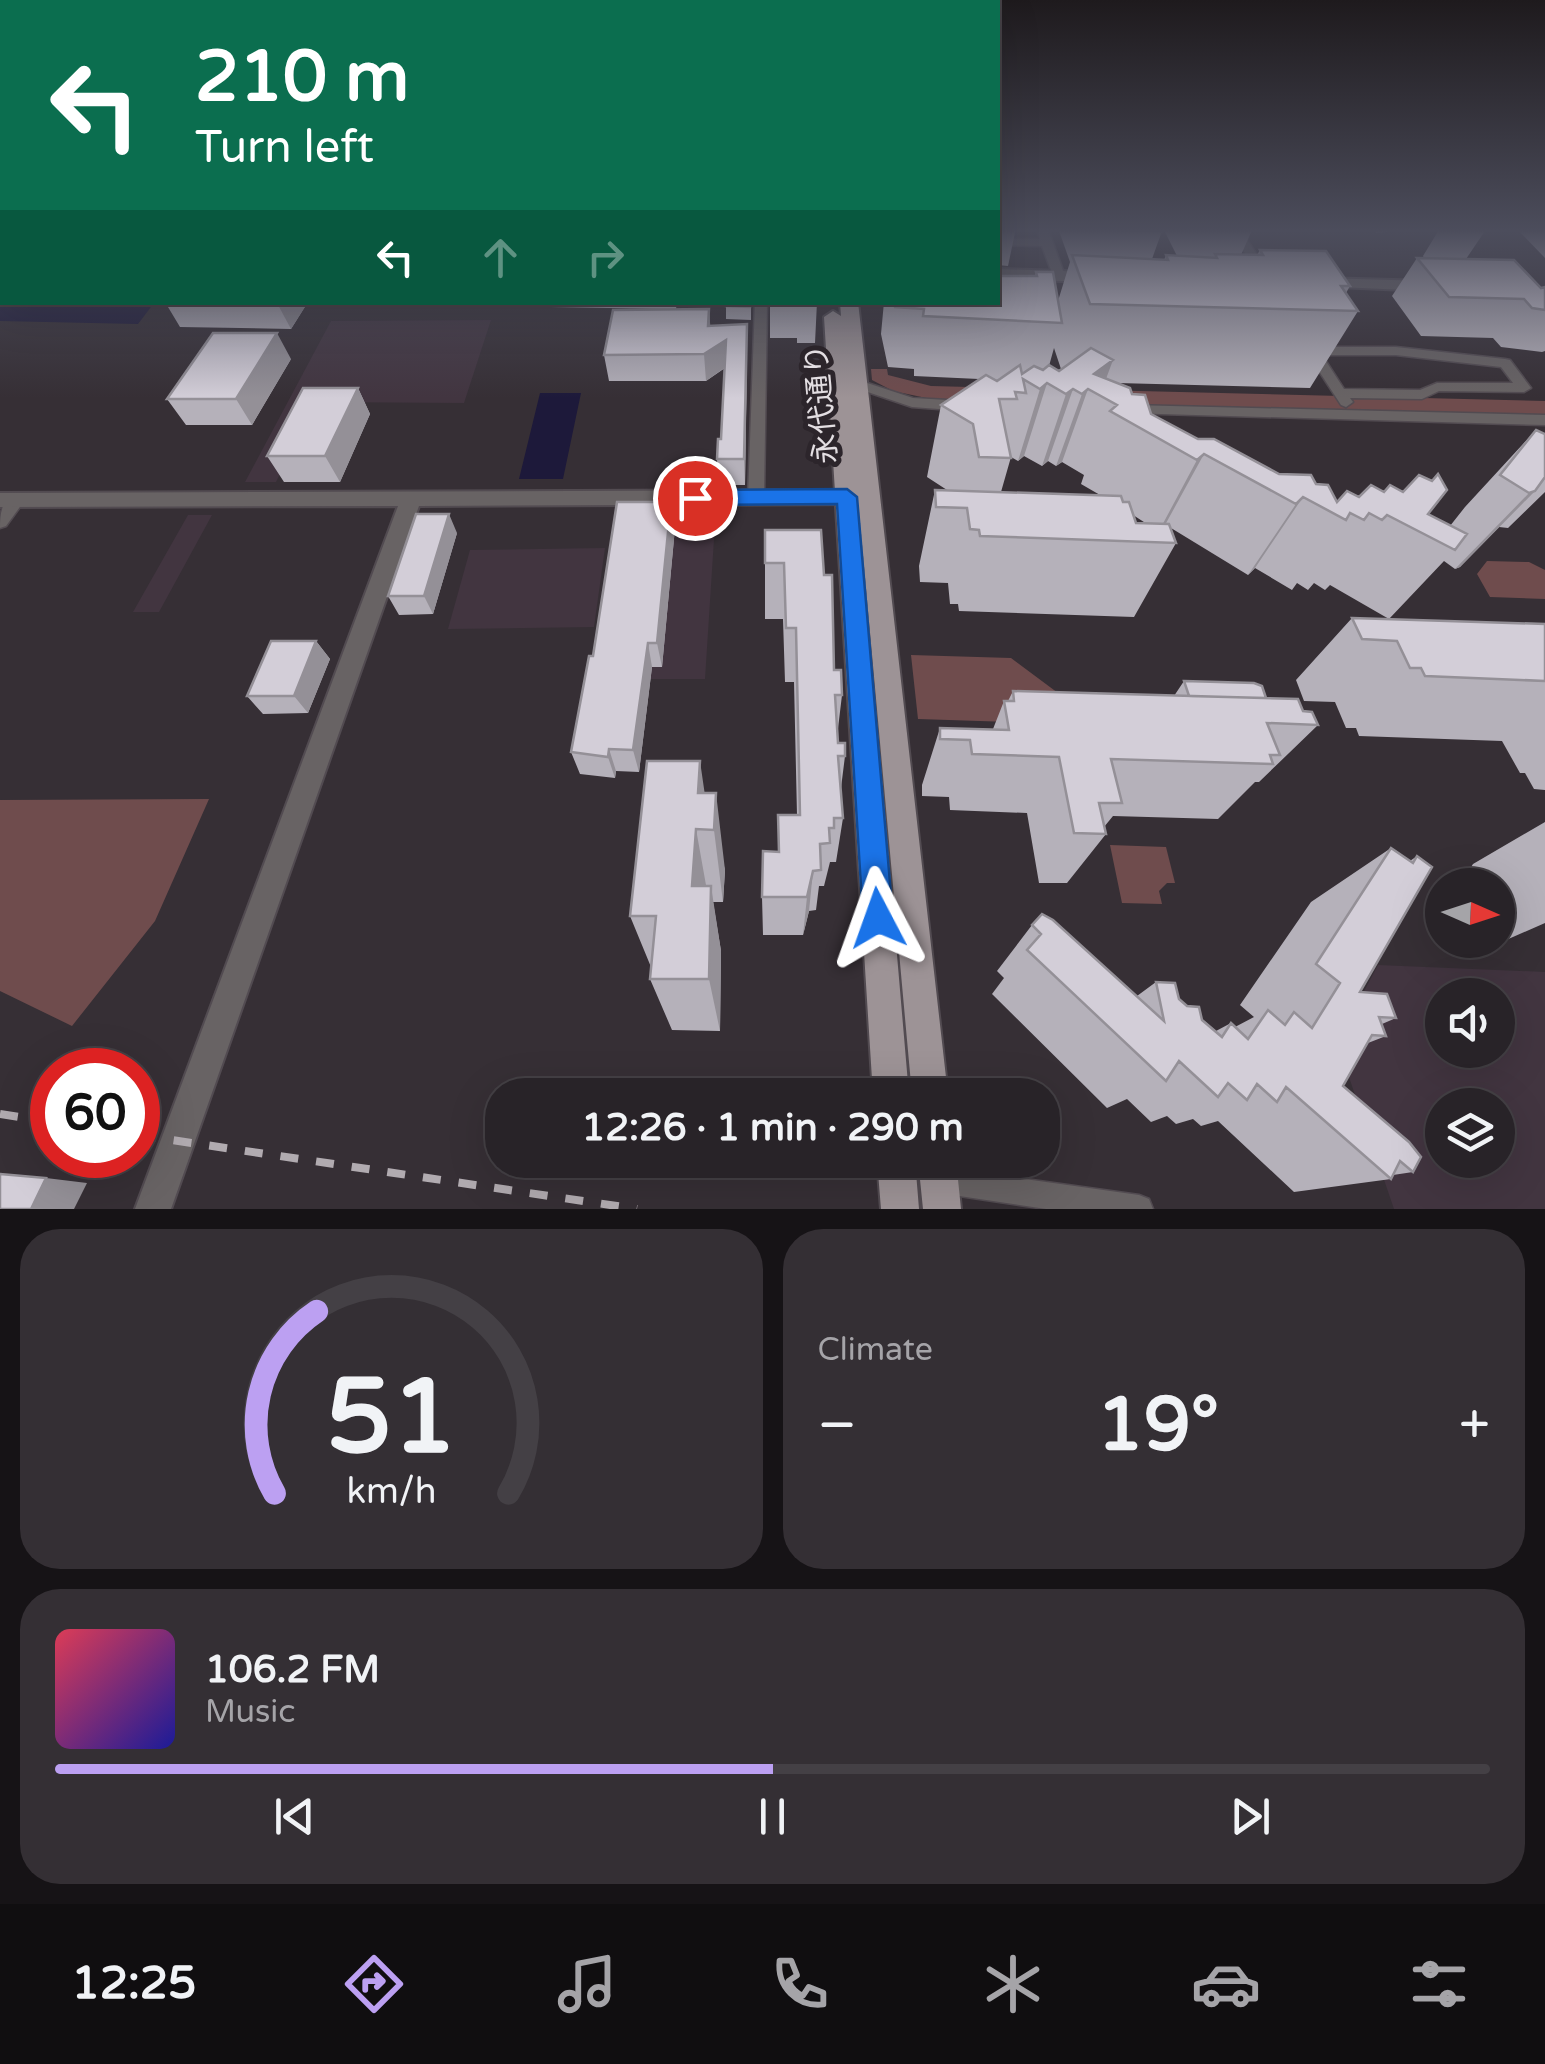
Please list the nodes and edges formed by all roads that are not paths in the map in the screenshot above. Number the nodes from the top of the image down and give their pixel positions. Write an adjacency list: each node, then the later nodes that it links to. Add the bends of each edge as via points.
1 (1428, 285): 2 (street)
2 (1450, 286)
3 (761, 305): 16 (street)
4 (833, 305): 8 (main road, 永代通り)
5 (849, 305): 8 (main road, 永代通り)
6 (1304, 336): 7 (street)
7 (1313, 351): 9 (street); 9 (street, via 1396,351 1504,363 1524,388)
8 (847, 380): 10 (street, via 912,402); 14 (main road, 永代通り)
9 (1340, 393): 12 (street)
10 (979, 406)
11 (1121, 410): 12 (street)
12 (1354, 416): 13 (street)
13 (1545, 420)
14 (857, 497): 16 (street); 19 (main road, 永代通り); 20 (main road, 永代通り)
15 (411, 498): 16 (street); 17 (street); 24 (street)
16 (756, 498)
17 (9, 500): 18 (street)
18 (0, 522)
19 (890, 1078)
20 (928, 1078)
21 (897, 1178): 23 (main road)
22 (939, 1183): 25 (street)
23 (899, 1206)
24 (153, 1209)
25 (1139, 1209)

